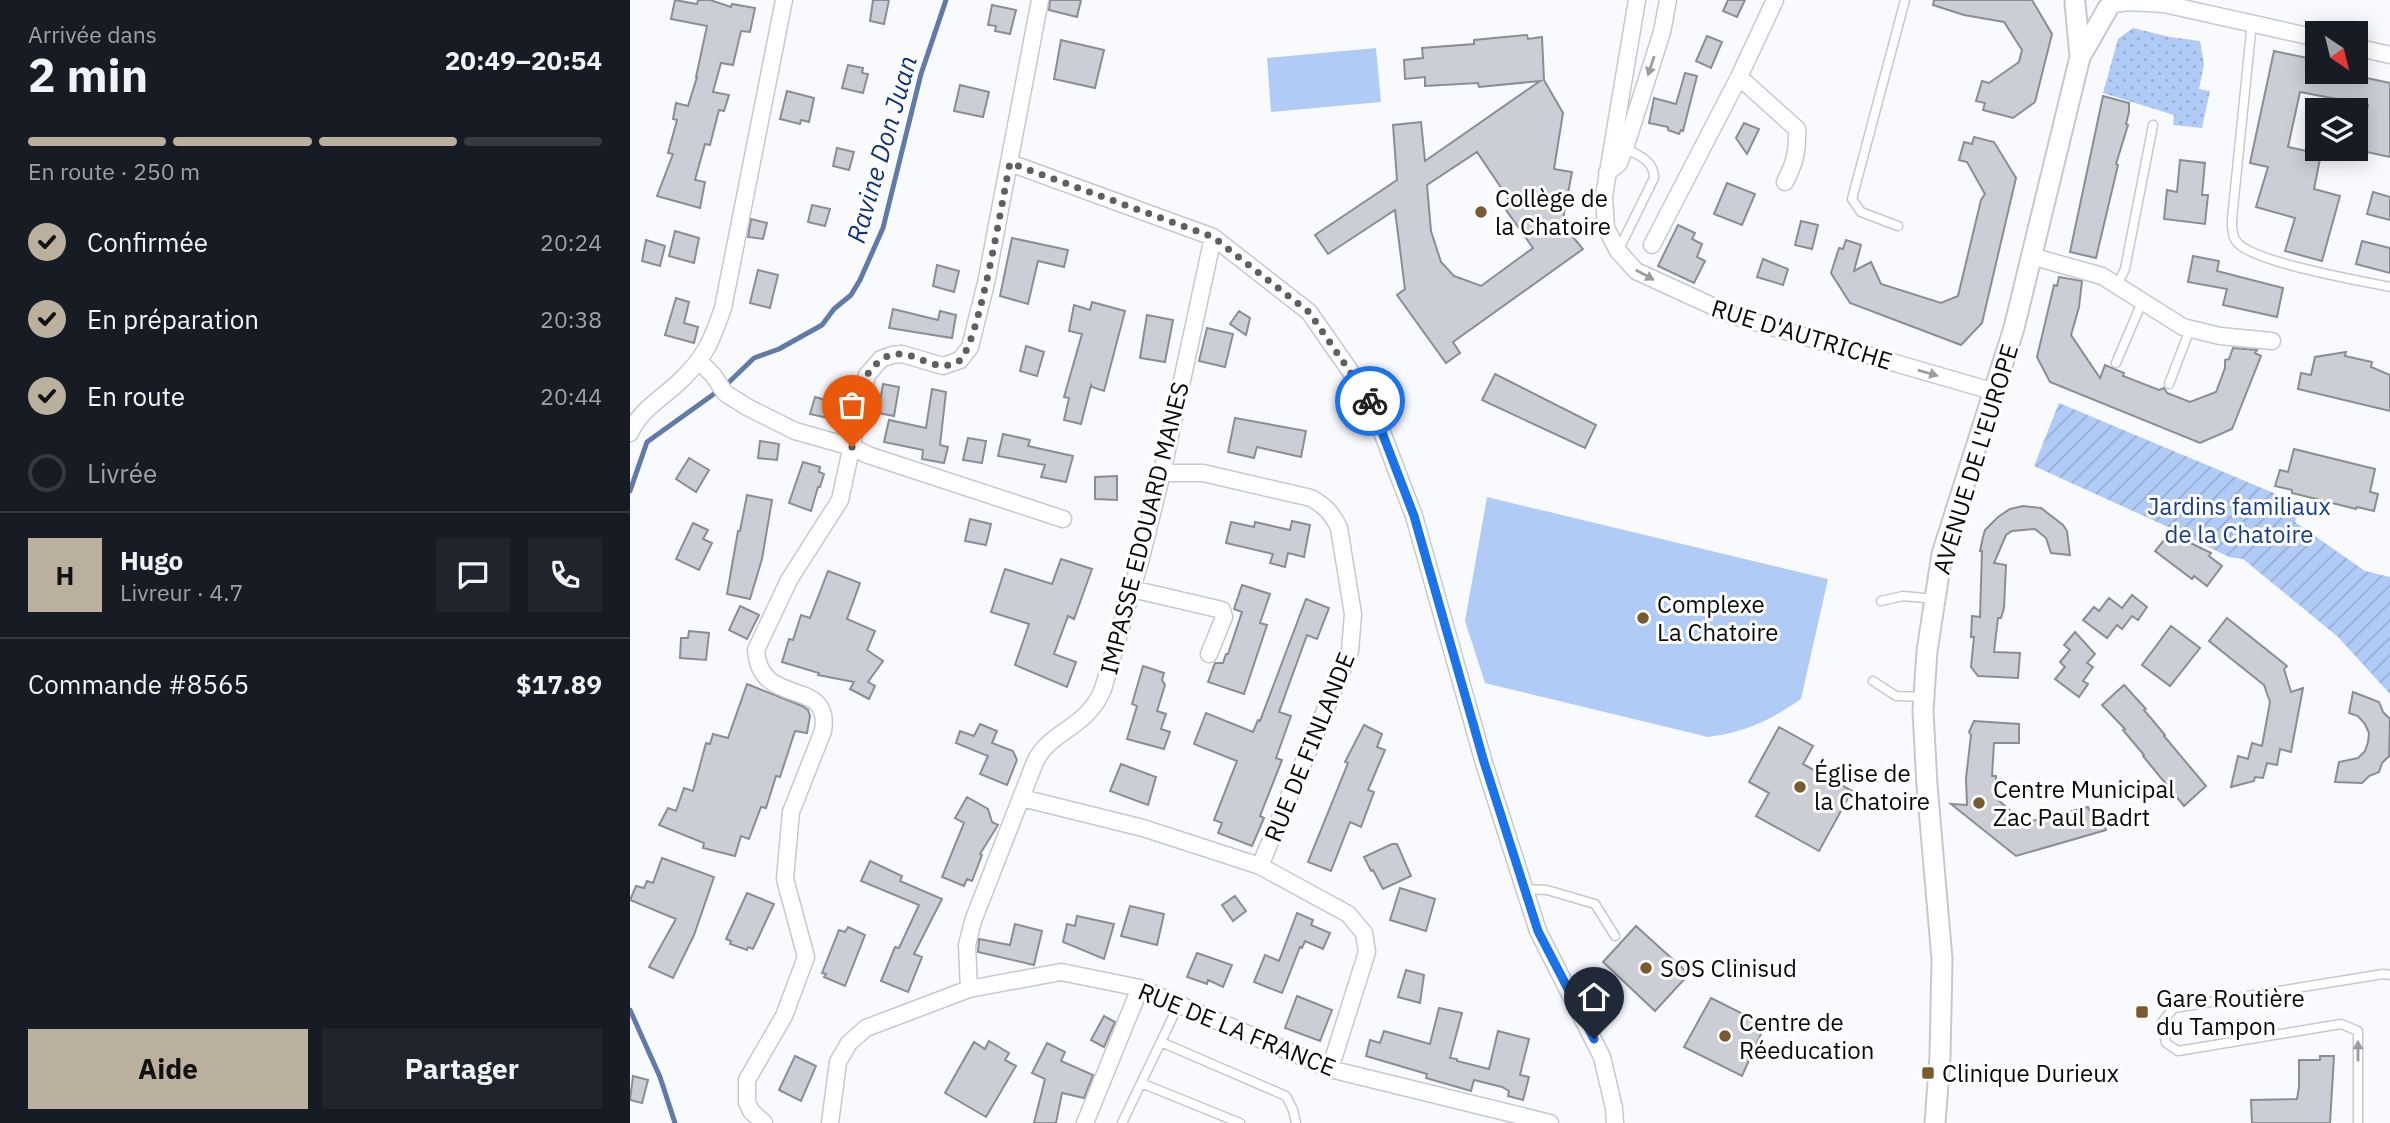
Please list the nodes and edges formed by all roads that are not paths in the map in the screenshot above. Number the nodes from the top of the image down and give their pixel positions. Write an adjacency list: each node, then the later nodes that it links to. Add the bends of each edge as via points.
1 (784, 0): 31 (street, via 723,308)
2 (1040, 0): 18 (street)
3 (1637, 0): 19 (street, RUE D'AUTRICHE)
4 (1668, 0): 17 (street, one-way to 17)
5 (1775, 0): 15 (street)
6 (1905, 0): 21 (lane, via 1852,199 1861,212)
7 (2074, 2): 9 (street, via 2094,11); 14 (street, AVENUE DE L'EUROPE)
8 (2160, 2): 9 (street); 10 (street)
9 (2113, 4): 14 (street, AVENUE DE L'EUROPE)
10 (2252, 22): 11 (street); 27 (lane, via 2234,239 2251,253)
11 (2305, 35)
12 (2368, 50): 13 (street)
13 (2390, 55)
14 (2080, 57): 25 (street, AVENUE DE L'EUROPE)
15 (1740, 77): 20 (street, via 1797,129 1794,166); 23 (street)
16 (2153, 125): 26 (lane)
17 (1625, 148): 19 (street, via 1619,163); 24 (lane, via 1648,160 1654,178)
18 (1010, 163): 22 (street); 36 (street, via 970,347 960,360 943,366 902,354 873,366 867,375)
19 (1606, 173): 24 (street, RUE D'AUTRICHE, via 1606,228)
20 (1785, 182)
21 (1898, 226)
22 (1213, 237): 37 (street, IMPASSE EDOUARD MANES); 47 (street, via 1309,312 1369,398 1414,516)
23 (1652, 245)
24 (1618, 250): 34 (street, RUE D'AUTRICHE, one-way to 34, via 1636,271 1734,316)
25 (2031, 256): 26 (street, via 2102,276); 34 (street, AVENUE DE L'EUROPE)
26 (2117, 285): 28 (street)
27 (2390, 287)
28 (2142, 302): 29 (street); 32 (lane)
29 (2190, 329): 30 (street); 33 (lane)
30 (2272, 341)
31 (699, 361): 35 (street, via 641,415); 36 (street, via 724,393 795,431)
32 (2116, 363)
33 (2169, 384)
34 (1995, 392): 40 (street, AVENUE DE L'EUROPE, via 1942,554)
35 (630, 433)
36 (852, 447): 38 (street); 56 (street, via 840,500 789,580 756,650 761,673 769,682 811,698 824,722 791,812 785,879 806,957 785,1016 747,1080)
37 (1162, 473): 39 (street, IMPASSE EDOUARD MANES); 46 (street, RUE DE FINLANDE, via 1203,473 1311,498 1324,505 1339,528 1353,614 1350,651)
38 (1063, 519)
39 (1132, 589): 42 (street, via 1222,610 1224,617); 45 (street, IMPASSE EDOUARD MANES, via 1097,704 1038,754)
40 (1935, 599): 41 (lane, via 1903,596); 44 (street, AVENUE DE L'EUROPE)
41 (1881, 601)
42 (1209, 654)
43 (1874, 681): 44 (lane, via 1896,696)
44 (1924, 697): 58 (street, AVENUE DE L'EUROPE, via 1942,959)
45 (1022, 798): 46 (street, RUE DE FINLANDE, via 1143,828); 51 (street, IMPASSE EDOUARD MANES, via 973,921 967,945)
46 (1259, 866): 54 (street, RUE DE FINLANDE, via 1348,914 1364,933 1367,952)
47 (1525, 889): 48 (lane, via 1547,890 1595,904); 66 (street, via 1538,931 1602,1057)
48 (1615, 936)
49 (2390, 975): 67 (lane, one-way to 49, via 2358,1031 2341,1024 2178,1051 2166,1043 2162,1021 2174,1008)
50 (1140, 988): 51 (street, RUE DE LA FRANCE, via 1061,972); 52 (street, RUE DE LA FRANCE); 61 (street)
51 (969, 989): 60 (street, RUE DE LA FRANCE, via 866,1028 849,1043 838,1062)
52 (1179, 1004): 53 (lane); 54 (street, RUE DE LA FRANCE)
53 (1161, 1042): 55 (lane); 64 (lane, via 1286,1096)
54 (1330, 1069): 57 (street, RUE DE LA FRANCE)
55 (1141, 1083): 62 (lane); 63 (lane)
56 (749, 1117): 59 (street)
57 (1516, 1119): 65 (street, RUE DE LA FRANCE)
58 (1934, 1121)
59 (764, 1123)
60 (831, 1123)
61 (1085, 1123)
62 (1122, 1123)
63 (1240, 1123)
64 (1296, 1123)
65 (1550, 1123)
66 (1615, 1123)
67 (2358, 1123)

